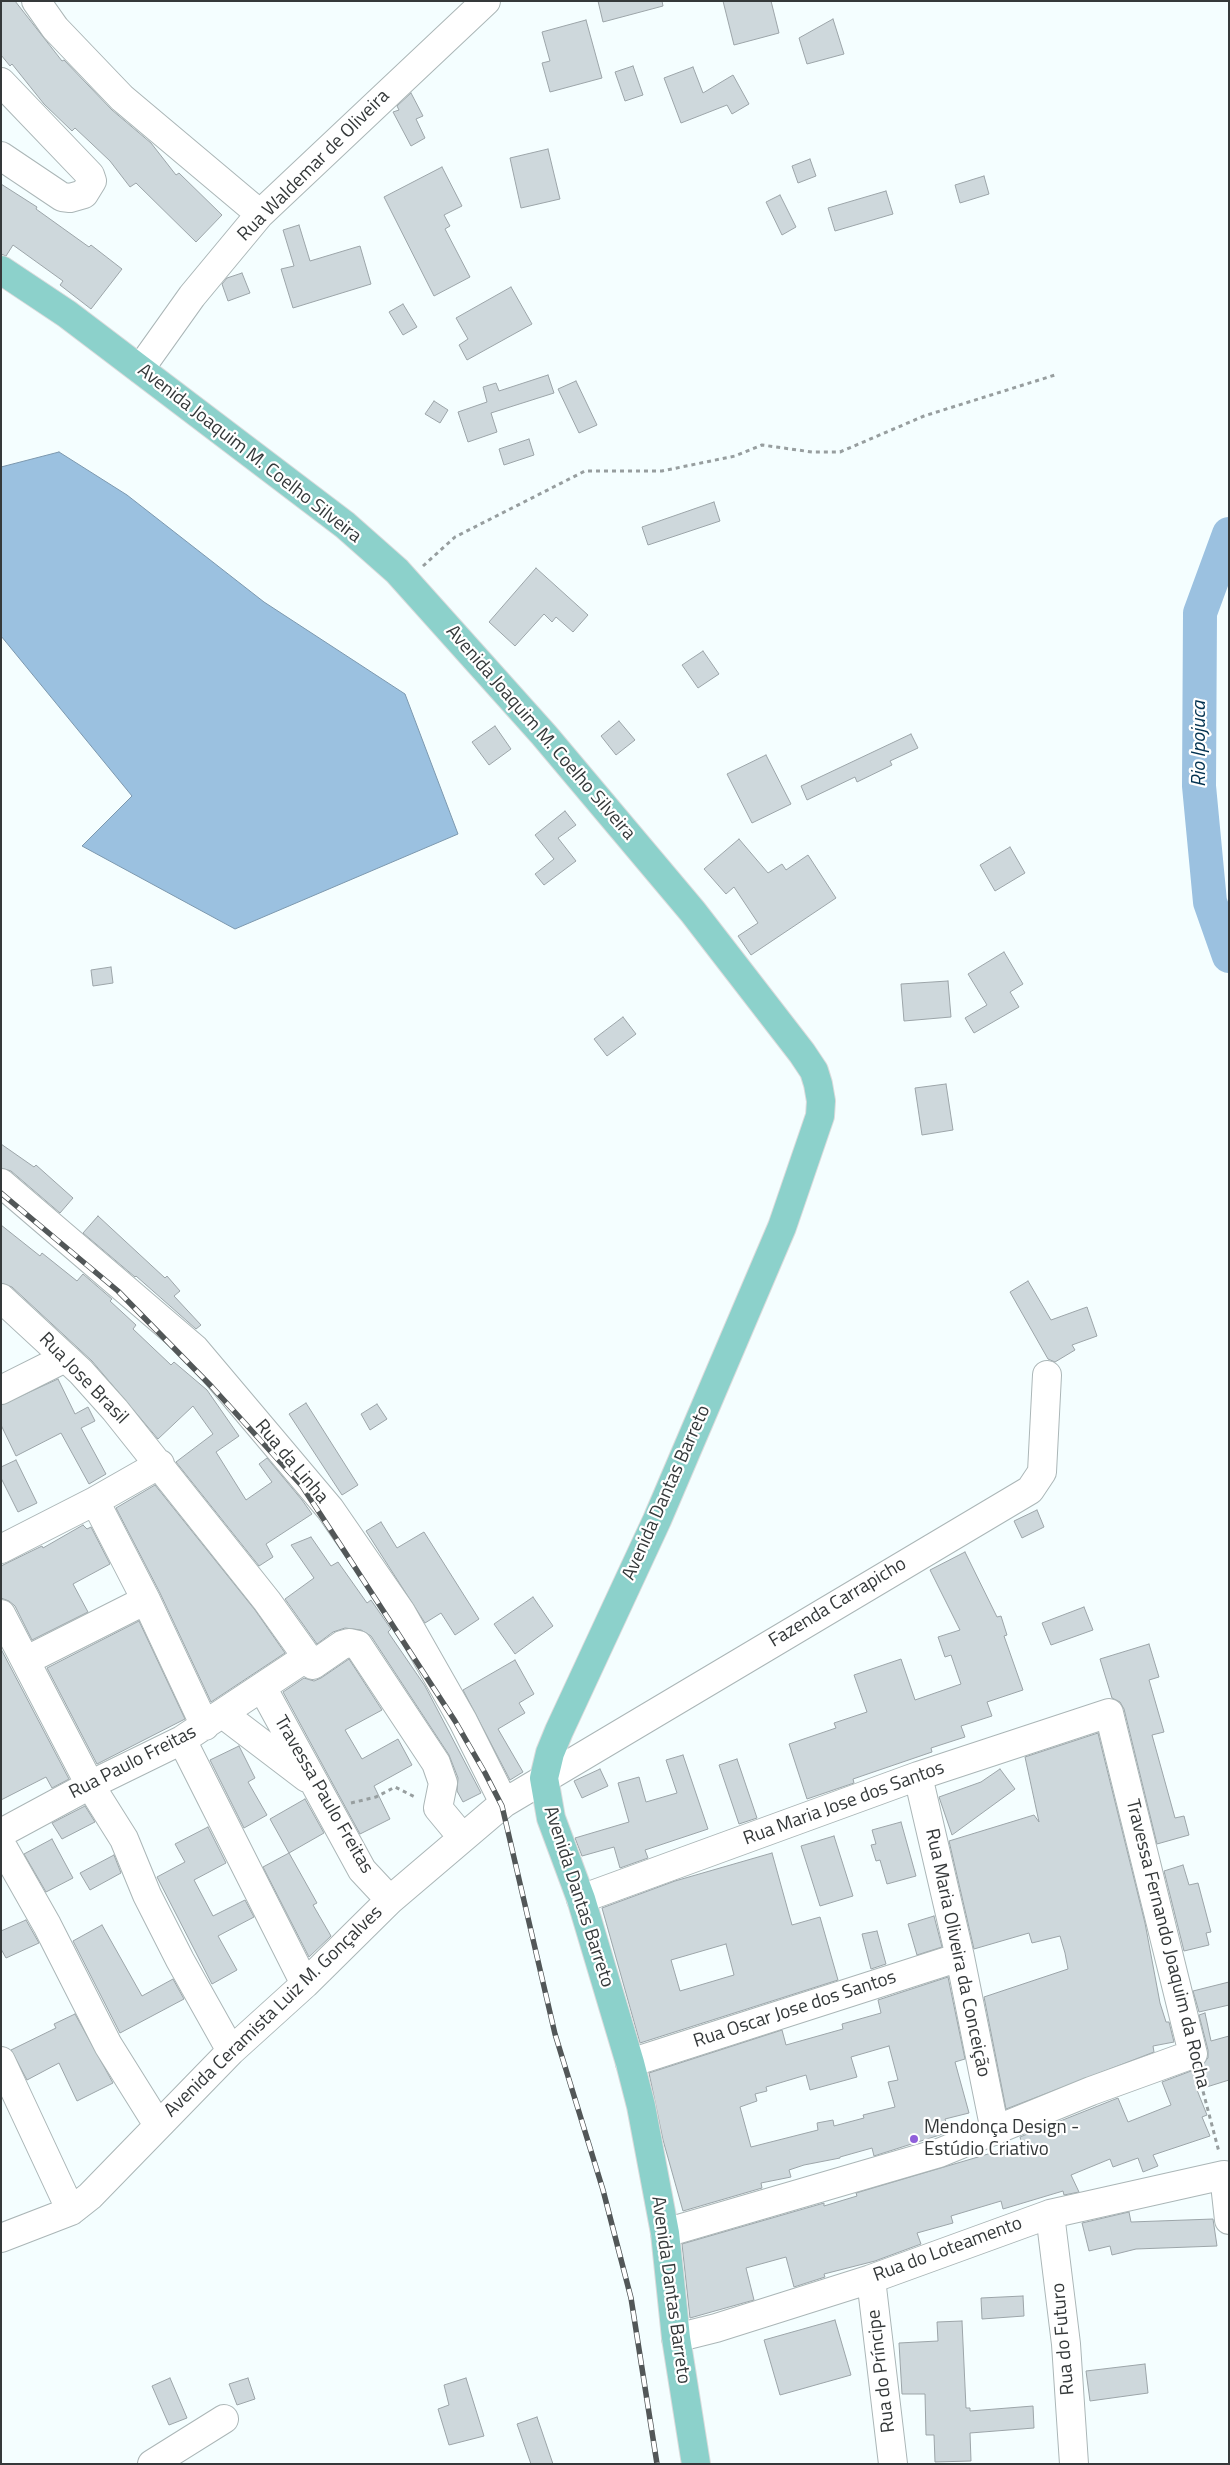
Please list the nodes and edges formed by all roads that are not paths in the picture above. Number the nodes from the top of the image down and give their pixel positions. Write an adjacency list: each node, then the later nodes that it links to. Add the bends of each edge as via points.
1 (36, 1): 5 (street, via 55,28 122,98)
2 (486, 1): 5 (street, Rua Waldemar de Oliveira)
3 (1, 82): 4 (street, via 90,175 92,181 84,194 62,197)
4 (1, 156)
5 (260, 214): 7 (street, Rua Waldemar de Oliveira, via 192,296)
6 (1, 270): 7 (main road, Avenida Joaquim M. Coelho Silveira)
7 (140, 370): 10 (main road, Avenida Joaquim M. Coelho Silveira, via 345,525 406,581 537,727 694,912 814,1071 821,1101 814,1139 782,1228)
8 (1, 1183): 28 (street, Rua da Linha, via 196,1349 330,1509 401,1612 463,1721)
9 (1, 1298): 11 (street, Rua Jose Brasil)
10 (736, 1332): 25 (main road, Avenida Dantas Barreto, via 657,1520 556,1738)
11 (65, 1358): 13 (street); 14 (street, Rua Jose Brasil, via 98,1391)
12 (1047, 1376): 25 (street, Fazenda Carrapicho, via 1042,1472 1030,1490)
13 (1, 1390)
14 (160, 1464): 15 (street); 19 (street, Rua Jose Brasil)
15 (95, 1501): 16 (street); 17 (street)
16 (1, 1549)
17 (146, 1600): 20 (street); 23 (street)
18 (1, 1614): 20 (street)
19 (307, 1657): 21 (street, Rua Paulo Freitas); 30 (street, via 313,1665 342,1645 358,1645 436,1763 442,1783 438,1808)
20 (27, 1660): 26 (street)
21 (262, 1687): 23 (street, Rua Paulo Freitas); 27 (street, Travessa Paulo Freitas)
22 (1109, 1713): 24 (street, Rua Maria Jose dos Santos); 40 (street, Travessa Fernando Joaquim da Rocha, via 1193,2054)
23 (203, 1726): 26 (street, Rua Paulo Freitas); 27 (street); 35 (street)
24 (918, 1776): 32 (street, Rua Maria Jose dos Santos); 34 (street, Rua Maria Oliveira da Conceição)
25 (544, 1778): 28 (street, Avenida Ceramista Luiz M. Gonçalves); 32 (main road, Avenida Dantas Barreto, via 551,1818)
26 (90, 1785): 29 (street, Rua Paulo Freitas); 36 (street, via 124,1839 147,1895)
27 (321, 1794): 33 (street, Travessa Paulo Freitas, via 362,1870)
28 (504, 1803): 30 (street, Avenida Ceramista Luiz M. Gonçalves)
29 (1, 1833)
30 (462, 1837): 33 (street, Avenida Ceramista Luiz M. Gonçalves)
31 (1, 1844): 39 (street, via 108,2044)
32 (581, 1899): 38 (main road, Avenida Dantas Barreto)
33 (390, 1900): 35 (street, Avenida Ceramista Luiz M. Gonçalves)
34 (960, 1957): 38 (street, Rua Oscar Jose dos Santos); 40 (street, Rua Maria Oliveira da Conceição)
35 (305, 1984): 36 (street, Avenida Ceramista Luiz M. Gonçalves)
36 (231, 2052): 39 (street, Avenida Ceramista Luiz M. Gonçalves)
37 (1, 2061): 41 (street)
38 (630, 2063): 44 (main road, Avenida Dantas Barreto)
39 (158, 2125): 41 (street, Avenida Ceramista Luiz M. Gonçalves, via 90,2196)
40 (994, 2131): 44 (street, via 939,2153)
41 (71, 2211): 45 (street, Avenida Ceramista Luiz M. Gonçalves)
42 (1050, 2214): 43 (street, Rua do Loteamento, via 1224,2175); 46 (street, Rua do Loteamento); 52 (street, Rua do Futuro, via 1066,2344)
43 (1229, 2220)
44 (665, 2233): 47 (main road, Avenida Dantas Barreto)
45 (1, 2238)
46 (871, 2279): 47 (street, Rua do Loteamento); 51 (street, Rua do Príncipe)
47 (676, 2338): 50 (main road, Avenida Dantas Barreto)
48 (224, 2418): 49 (street)
49 (152, 2464)
50 (696, 2464)
51 (893, 2464)
52 (1074, 2464)

